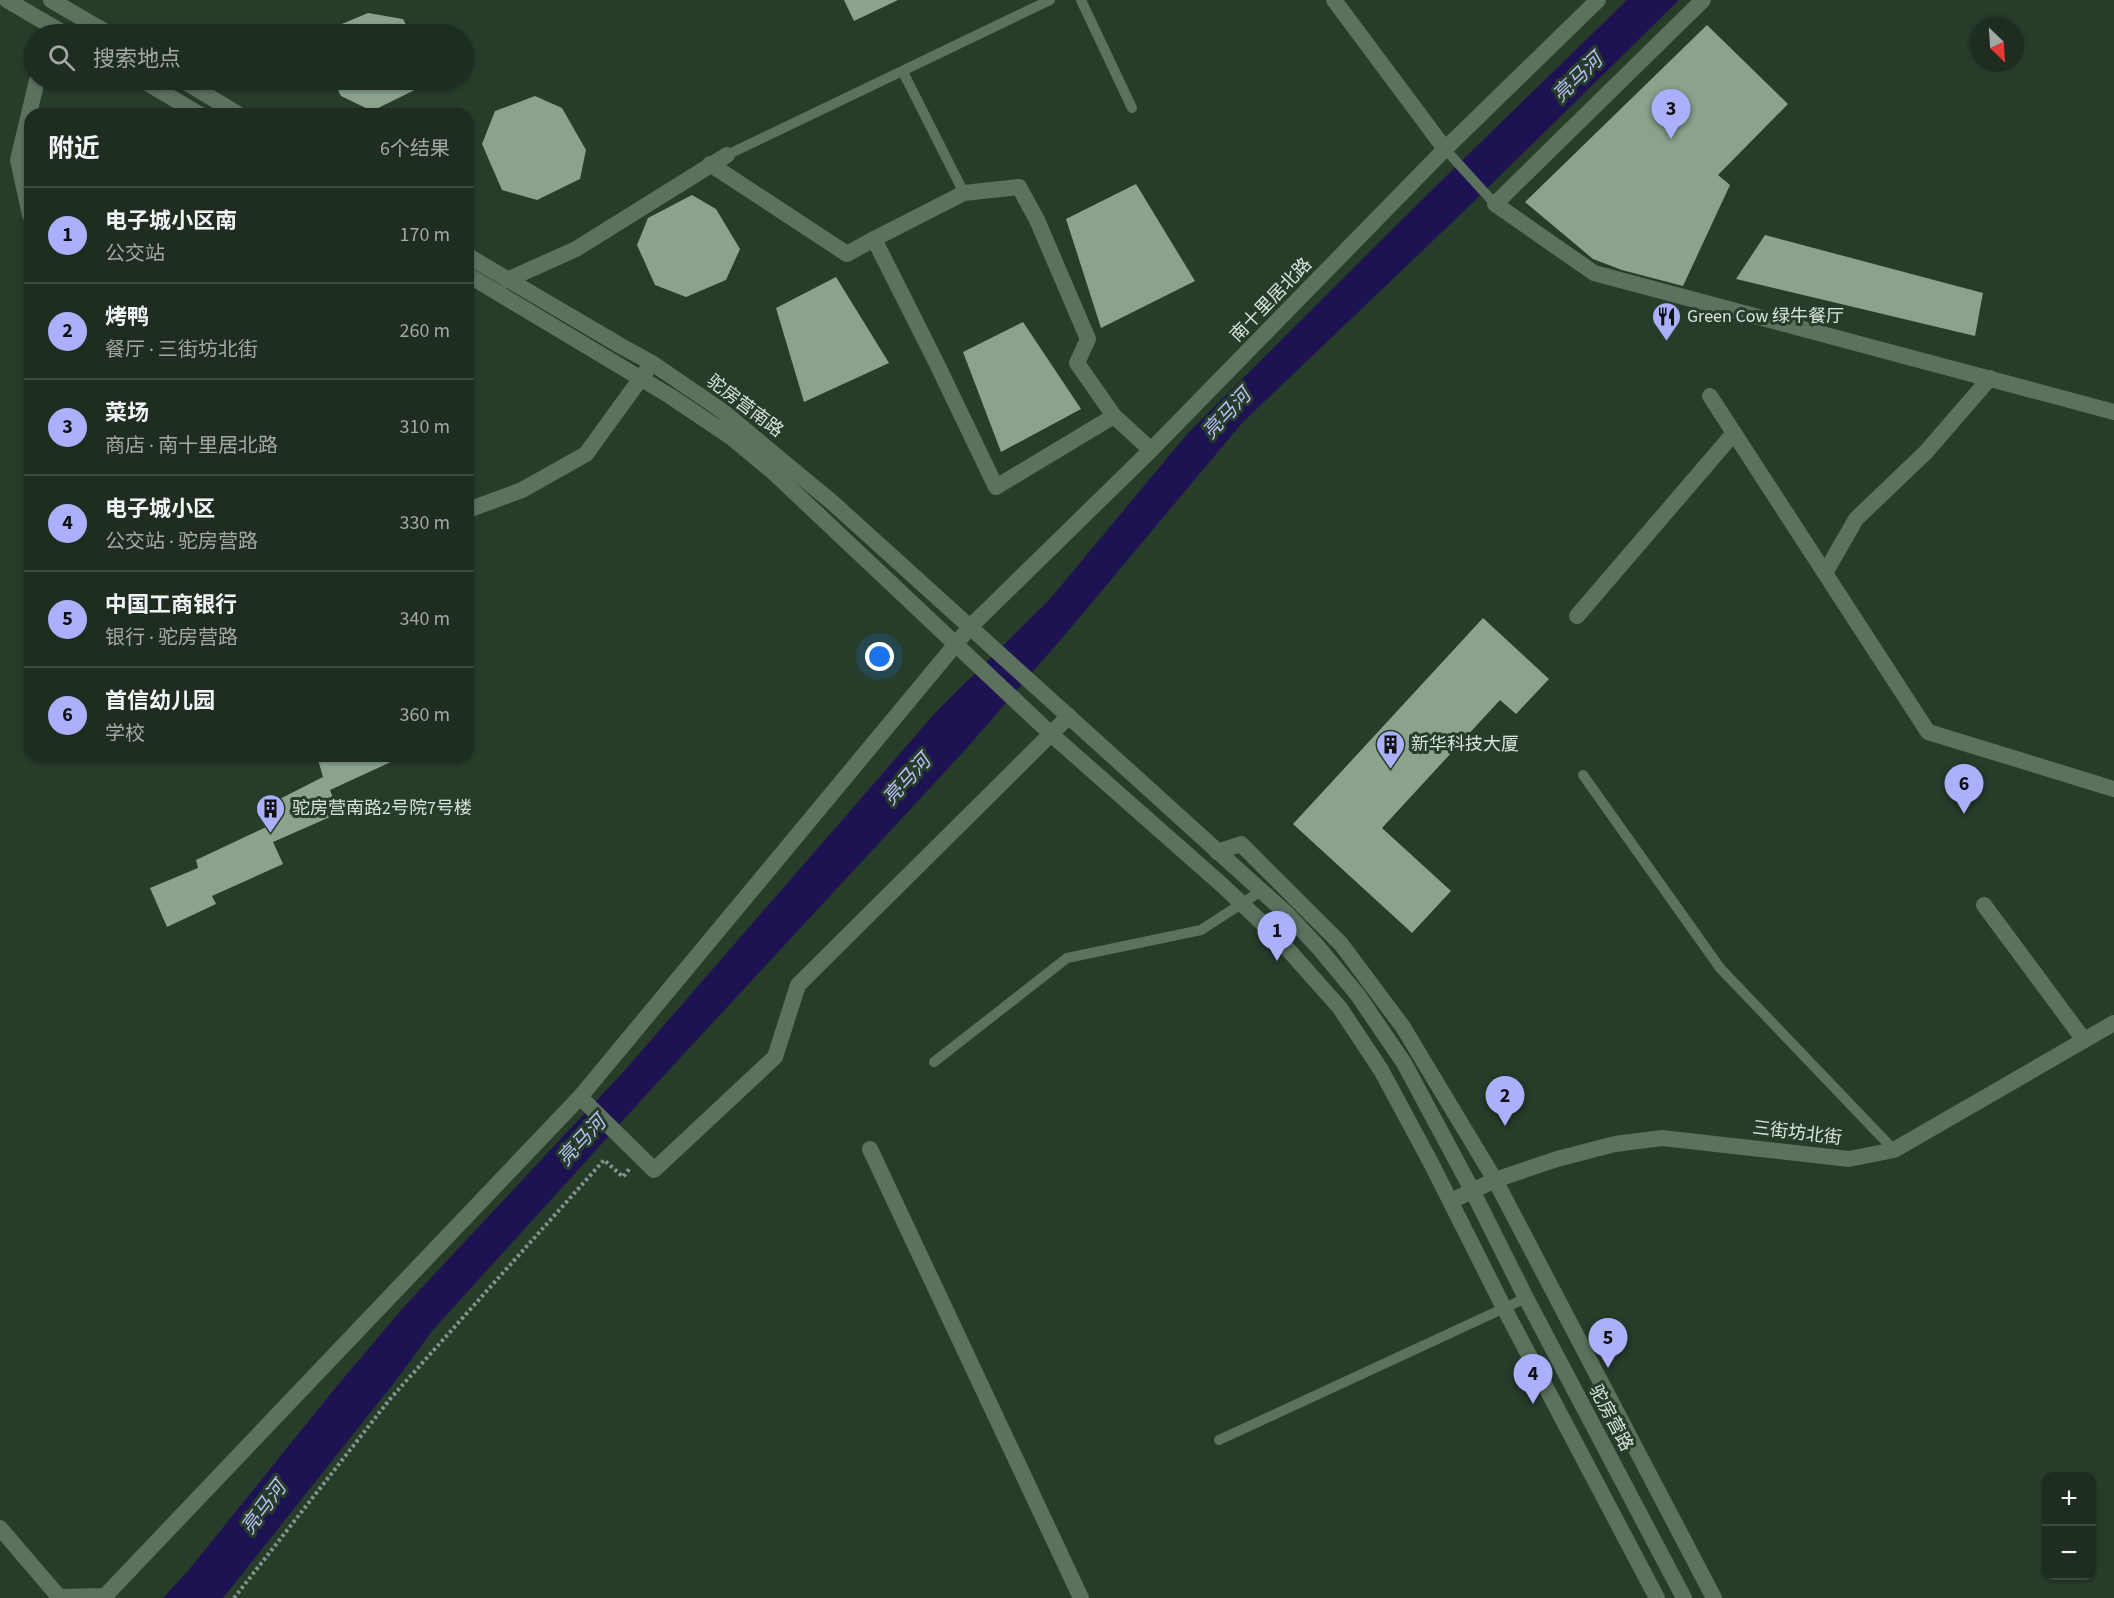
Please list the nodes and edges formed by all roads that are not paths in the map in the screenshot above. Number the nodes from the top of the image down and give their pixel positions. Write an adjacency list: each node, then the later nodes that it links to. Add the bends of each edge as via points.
1 (7, 0): 9 (street)
2 (51, 0): 8 (street)
3 (1050, 0): 12 (lane)
4 (1081, 0): 19 (lane)
5 (1334, 0): 21 (street)
6 (1598, 0): 21 (street, 南十里居北路)
7 (1703, 0): 26 (street)
8 (80, 16): 10 (street); 11 (street)
9 (48, 24)
10 (76, 24)
11 (93, 24)
12 (903, 72): 22 (lane); 25 (lane)
13 (35, 90): 16 (street)
14 (159, 90): 17 (street)
15 (198, 90): 18 (street)
16 (30, 108)
17 (189, 108)
18 (228, 108)
19 (1132, 108)
20 (24, 135): 24 (street, via 18,160)
21 (1445, 149): 26 (lane); 38 (street, 南十里居北路)
22 (727, 155): 23 (street)
23 (710, 165): 27 (street, via 847,254); 30 (street, via 576,249)
24 (24, 188)
25 (964, 193): 27 (street); 36 (street, via 1019,187 1088,339 1077,363)
26 (1495, 204): 33 (street, via 1594,273)
27 (874, 239): 36 (street, via 996,487)
28 (474, 260): 30 (street, 驼房营南路)
29 (474, 279): 32 (street, 驼房营南路)
30 (507, 280): 31 (street, 驼房营南路)
31 (652, 363): 32 (street); 42 (street, 驼房营南路, via 721,410 778,456)
32 (640, 378): 39 (street, via 586,454 522,490); 43 (street, 驼房营南路, via 731,437 773,472)
33 (1990, 378): 35 (street); 40 (street, via 1926,452 1856,519)
34 (1710, 396): 37 (street)
35 (2114, 412)
36 (1114, 416): 38 (street)
37 (1734, 433): 40 (street); 41 (street)
38 (1151, 450): 42 (street, 南十里居北路)
39 (474, 508)
40 (1825, 573): 47 (street, via 1928,732)
41 (1577, 616)
42 (970, 627): 43 (street, 南十里居北路); 44 (street, 驼房营南路)
43 (955, 645): 45 (street, 驼房营南路); 55 (street, 南十里居北路)
44 (1069, 716): 45 (street); 48 (street, 驼房营南路)
45 (1052, 735): 50 (street, 驼房营南路); 55 (street, via 798,985 775,1057 654,1170)
46 (1583, 775): 57 (lane, via 1720,968)
47 (2114, 789)
48 (1217, 852): 49 (street, 驼房营南路); 58 (street, via 1241,844 1341,944 1403,1027)
49 (1261, 891): 50 (lane); 59 (street, 驼房营路, via 1318,947 1357,994 1404,1063)
50 (1242, 904): 54 (lane, via 1201,930 1068,958); 60 (street, 驼房营南路, via 1315,979 1359,1035)
51 (1984, 905): 53 (street)
52 (2114, 1023): 53 (street, 三街坊北街)
53 (2084, 1040): 57 (street, 三街坊北街)
54 (934, 1062)
55 (580, 1097): 64 (street, 南十里居北路, via 105,1596 59,1597)
56 (870, 1149): 65 (street)
57 (1894, 1150): 58 (street, 三街坊北街, via 1849,1159 1662,1138 1615,1144)
58 (1495, 1180): 59 (street, 三街坊北街); 68 (street)
59 (1472, 1191): 60 (street, 三街坊北街); 61 (street, 驼房营路)
60 (1451, 1201): 62 (street)
61 (1526, 1298): 62 (lane); 67 (street, 驼房营路)
62 (1504, 1308): 63 (lane); 66 (street)
63 (1219, 1440)
64 (0, 1528)
65 (1081, 1598)
66 (1658, 1598)
67 (1684, 1598)
68 (1714, 1598)

